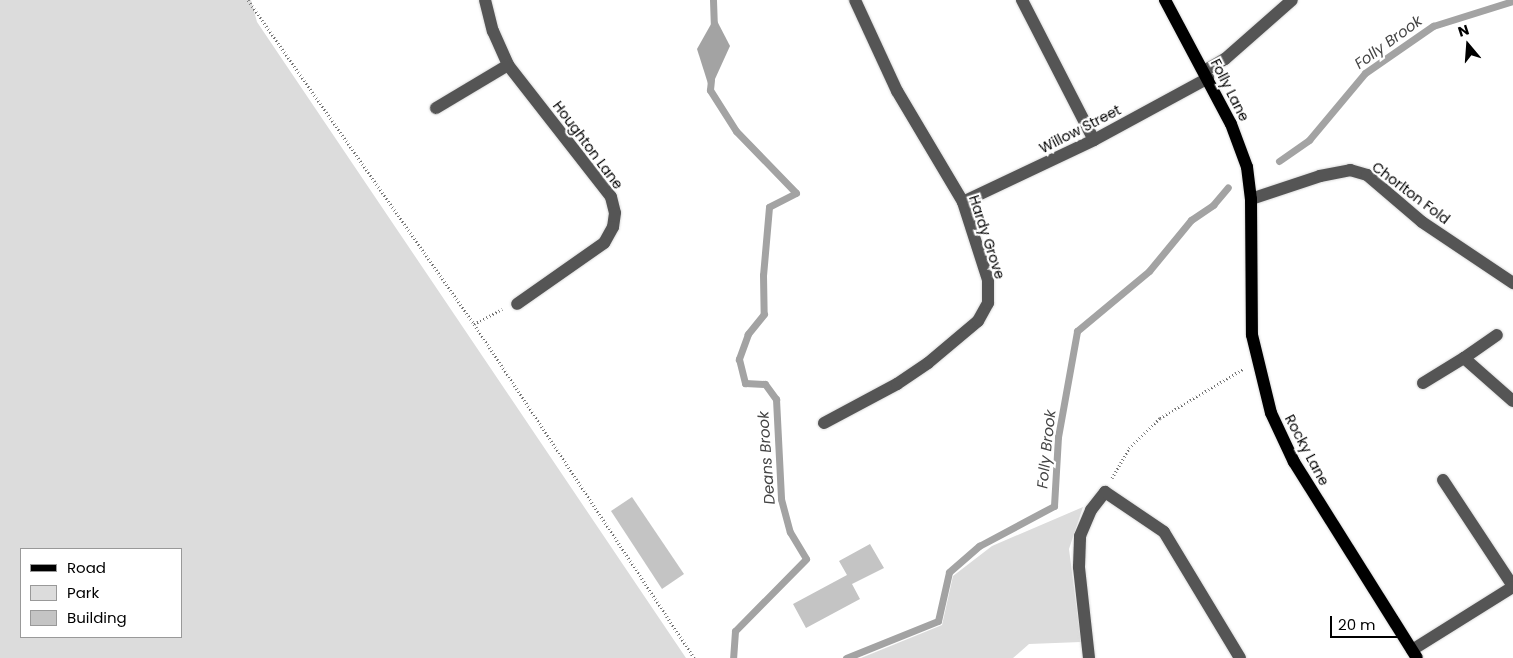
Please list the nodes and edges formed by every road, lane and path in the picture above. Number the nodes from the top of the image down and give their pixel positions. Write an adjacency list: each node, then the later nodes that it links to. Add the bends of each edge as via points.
1 (248, 0): 15 (path)
2 (485, 0): 7 (street, Houghton Lane, via 493,31)
3 (855, 0): 12 (street, Hardy Grove, via 897,91)
4 (1022, 0): 10 (street)
5 (1166, 0): 8 (main road, Folly Lane)
6 (1292, 0): 8 (street, Willow Street)
7 (508, 65): 9 (street); 14 (street, Houghton Lane, via 610,197 615,213 613,227 604,244)
8 (1206, 75): 10 (street, Willow Street); 11 (main road, Folly Lane, via 1240,145)
9 (436, 108)
10 (1094, 140): 12 (street, Willow Street)
11 (1251, 199): 13 (street, Chorlton Fold, via 1320,176 1350,170 1367,175 1422,222); 18 (main road, Rocky Lane, via 1251,309)
12 (963, 202): 21 (street, Hardy Grove, via 988,280 988,303 978,321 897,384)
13 (1513, 283)
14 (517, 304): 15 (path)
15 (474, 324): 27 (path)
16 (1497, 336): 17 (street)
17 (1464, 358): 19 (street); 20 (street)
18 (1257, 364): 23 (path, via 1160,418 1129,448); 25 (main road, Rocky Lane, via 1271,413 1294,462)
19 (1423, 383)
20 (1513, 401)
21 (824, 423)
22 (1443, 480): 24 (street)
23 (1105, 492): 26 (street, via 1091,510 1080,536); 28 (street, via 1164,532)
24 (1513, 586): 25 (street)
25 (1415, 654)
26 (1088, 657)
27 (694, 658)
28 (1240, 658)

